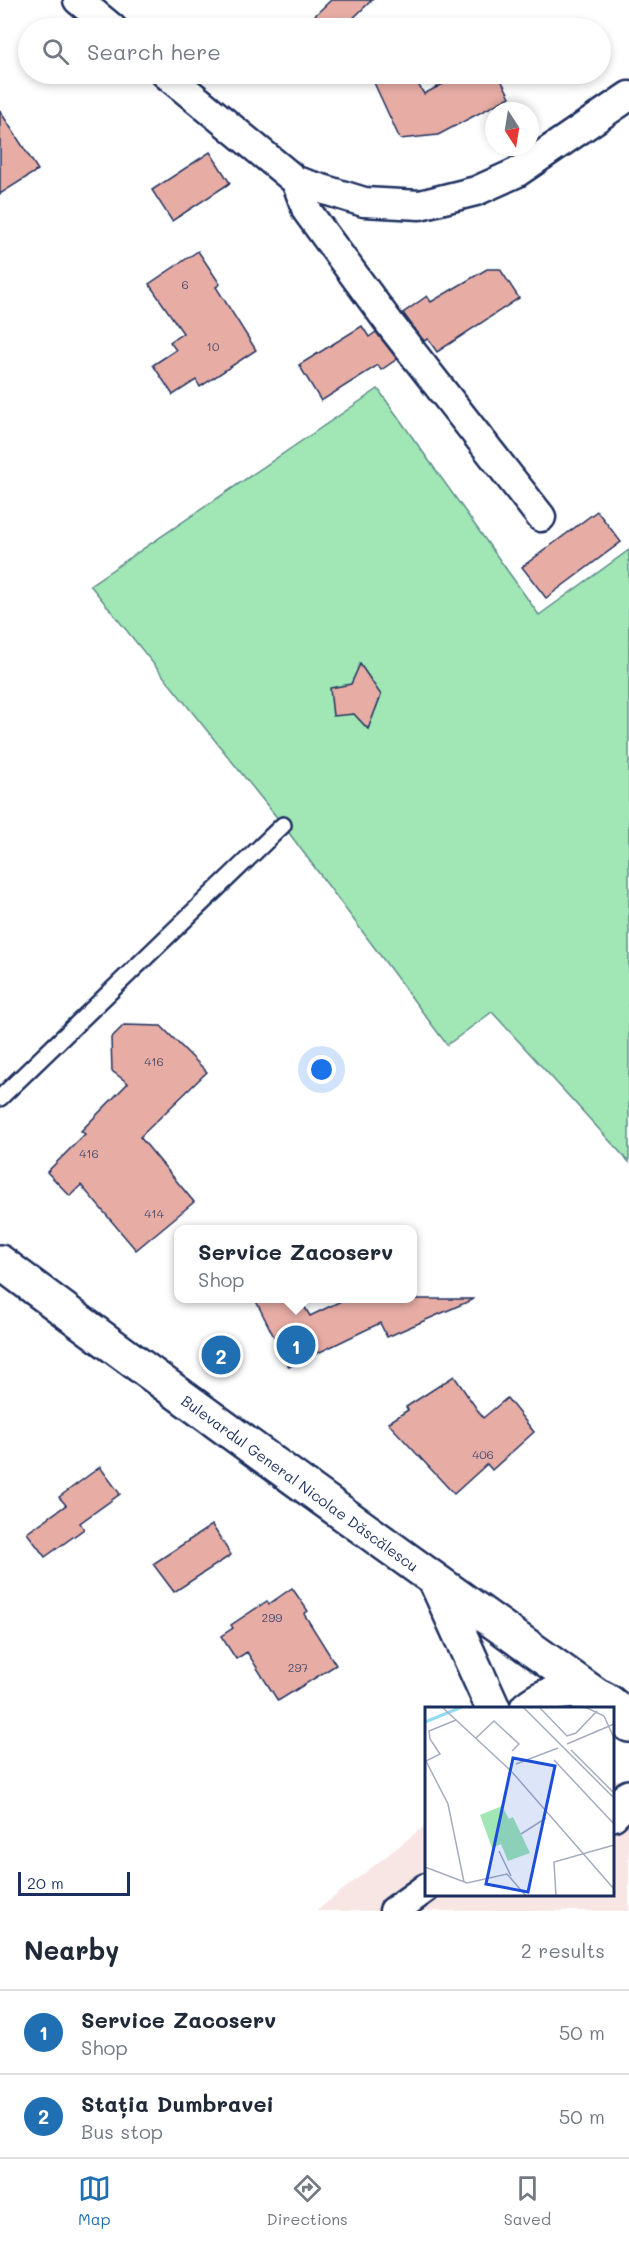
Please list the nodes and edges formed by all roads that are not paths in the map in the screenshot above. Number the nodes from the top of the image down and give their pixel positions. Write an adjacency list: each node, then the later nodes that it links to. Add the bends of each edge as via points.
1 (78, 0): 2 (street)
2 (100, 18)
3 (178, 84): 5 (street)
4 (629, 96): 5 (street, via 516,173 476,191 420,205 364,202)
5 (296, 181): 6 (street, via 307,211 341,258)
6 (541, 517)
7 (283, 825): 8 (lane)
8 (0, 1098)
9 (0, 1262): 10 (main road, Bulevardul General Nicolae Dăscălescu)
10 (435, 1580): 11 (main road); 14 (main road, Bulevardul General Nicolae Dăscălescu)
11 (493, 1707)
12 (528, 1707): 13 (main road, via 557,1692 581,1691)
13 (611, 1707)
14 (613, 1707)
15 (425, 1889): 16 (street)
16 (394, 1911)

